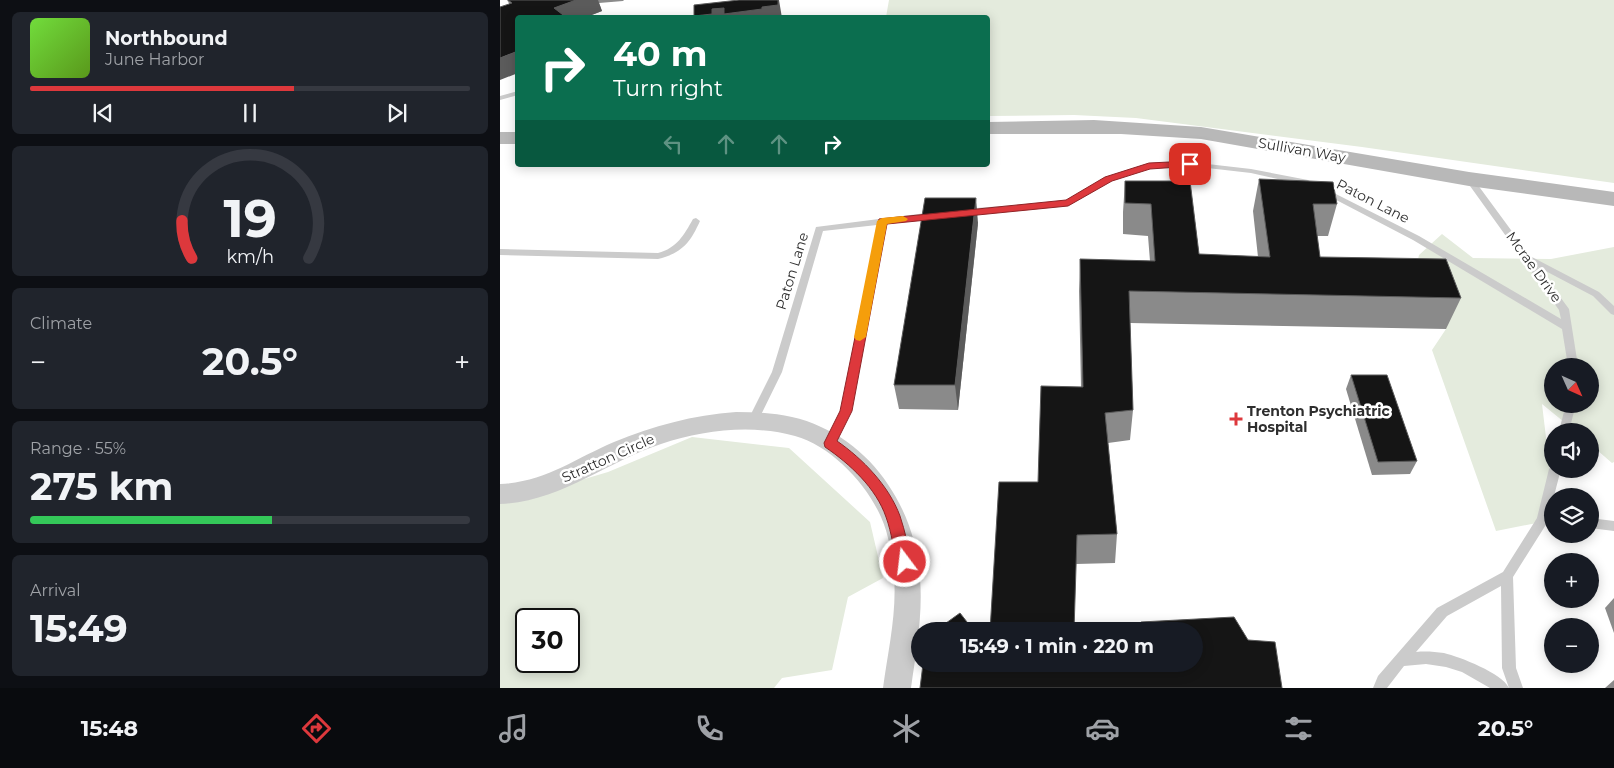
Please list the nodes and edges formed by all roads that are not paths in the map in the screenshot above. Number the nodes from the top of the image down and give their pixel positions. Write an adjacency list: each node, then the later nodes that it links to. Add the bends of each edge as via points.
1 (515, 94): 2 (lane)
2 (500, 98)
3 (990, 128): 6 (main road, Sullivan Way, via 1123,126 1165,129)
4 (500, 138): 5 (main road)
5 (515, 138)
6 (1470, 179): 7 (main road, Sullivan Way); 13 (lane, Mcrae Drive)
7 (1614, 199)
8 (950, 213): 15 (lane, Paton Lane, via 1068,203 1108,179 1149,166 1190,164 1251,171 1309,184 1416,238)
9 (941, 214): 11 (lane, Paton Lane)
10 (696, 221): 12 (lane, via 688,239 680,247 658,256)
11 (882, 221): 17 (lane, Paton Lane, via 820,229 777,372); 18 (lane, via 846,411)
12 (500, 252)
13 (1528, 257): 14 (lane, via 1596,294); 15 (lane, Mcrae Drive, via 1564,309)
14 (1614, 312)
15 (1566, 327): 16 (lane, Mcrae Drive)
16 (1571, 358)
17 (753, 420): 18 (street, Stratton Circle, via 797,427); 19 (street, Stratton Circle, via 688,426 636,443 540,487)
18 (830, 443): 25 (street, Stratton Circle, via 850,457 876,486 892,515 905,562 907,608)
19 (500, 494)
20 (1599, 524): 22 (lane)
21 (1544, 525): 23 (lane)
22 (1614, 526)
23 (1507, 576): 24 (lane, via 1442,612); 28 (lane, via 1509,668)
24 (1402, 660): 26 (lane); 27 (lane, via 1427,657 1449,662 1484,675)
25 (897, 688)
26 (1380, 688)
27 (1502, 688)
28 (1516, 688)

